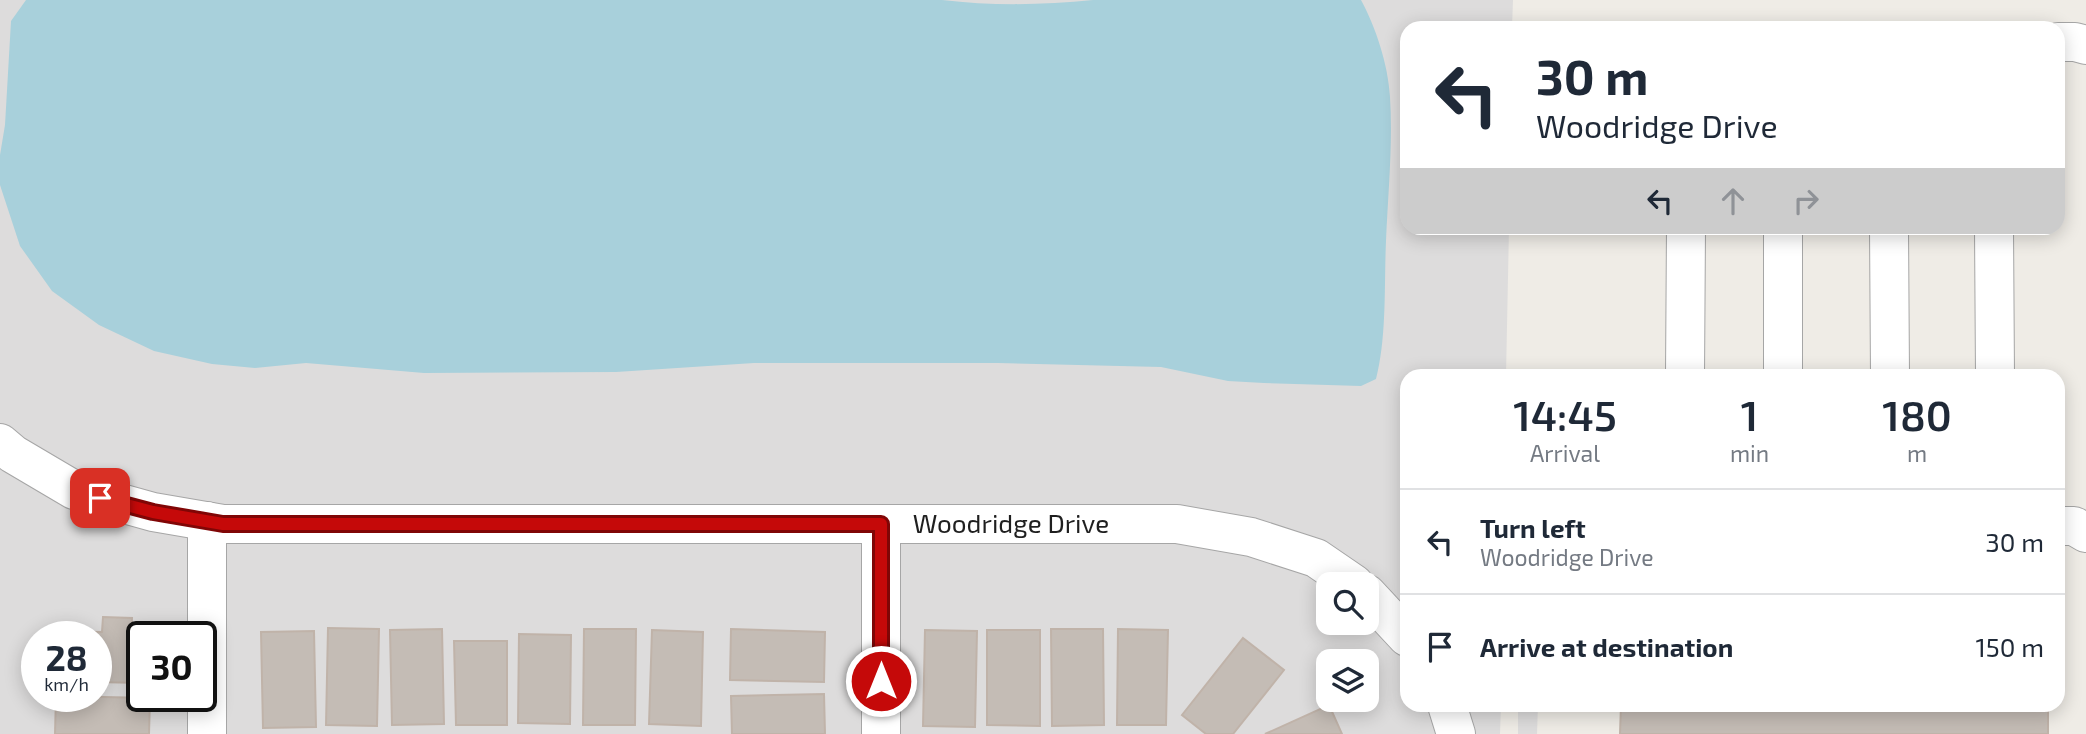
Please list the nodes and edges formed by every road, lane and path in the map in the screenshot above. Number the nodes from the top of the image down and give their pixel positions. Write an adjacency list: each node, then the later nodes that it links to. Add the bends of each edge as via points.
1 (2065, 42): 2 (street)
2 (2086, 45)
3 (1686, 235): 7 (street)
4 (1783, 235): 8 (street)
5 (1889, 235): 9 (street)
6 (1994, 235): 10 (street)
7 (1685, 369)
8 (1783, 369)
9 (1890, 369)
10 (1995, 369)
11 (0, 443): 12 (street, Woodridge Drive, via 74,490)
12 (207, 521): 13 (street, Woodridge Drive, via 292,525); 20 (street)
13 (881, 524): 16 (street, Woodridge Drive, via 1177,524 1251,537 1316,558); 21 (street)
14 (2065, 526): 15 (street)
15 (2086, 533)
16 (1336, 572)
17 (1379, 607): 18 (street)
18 (1400, 630)
19 (1449, 712): 22 (street)
20 (207, 734)
21 (881, 734)
22 (1456, 734)

